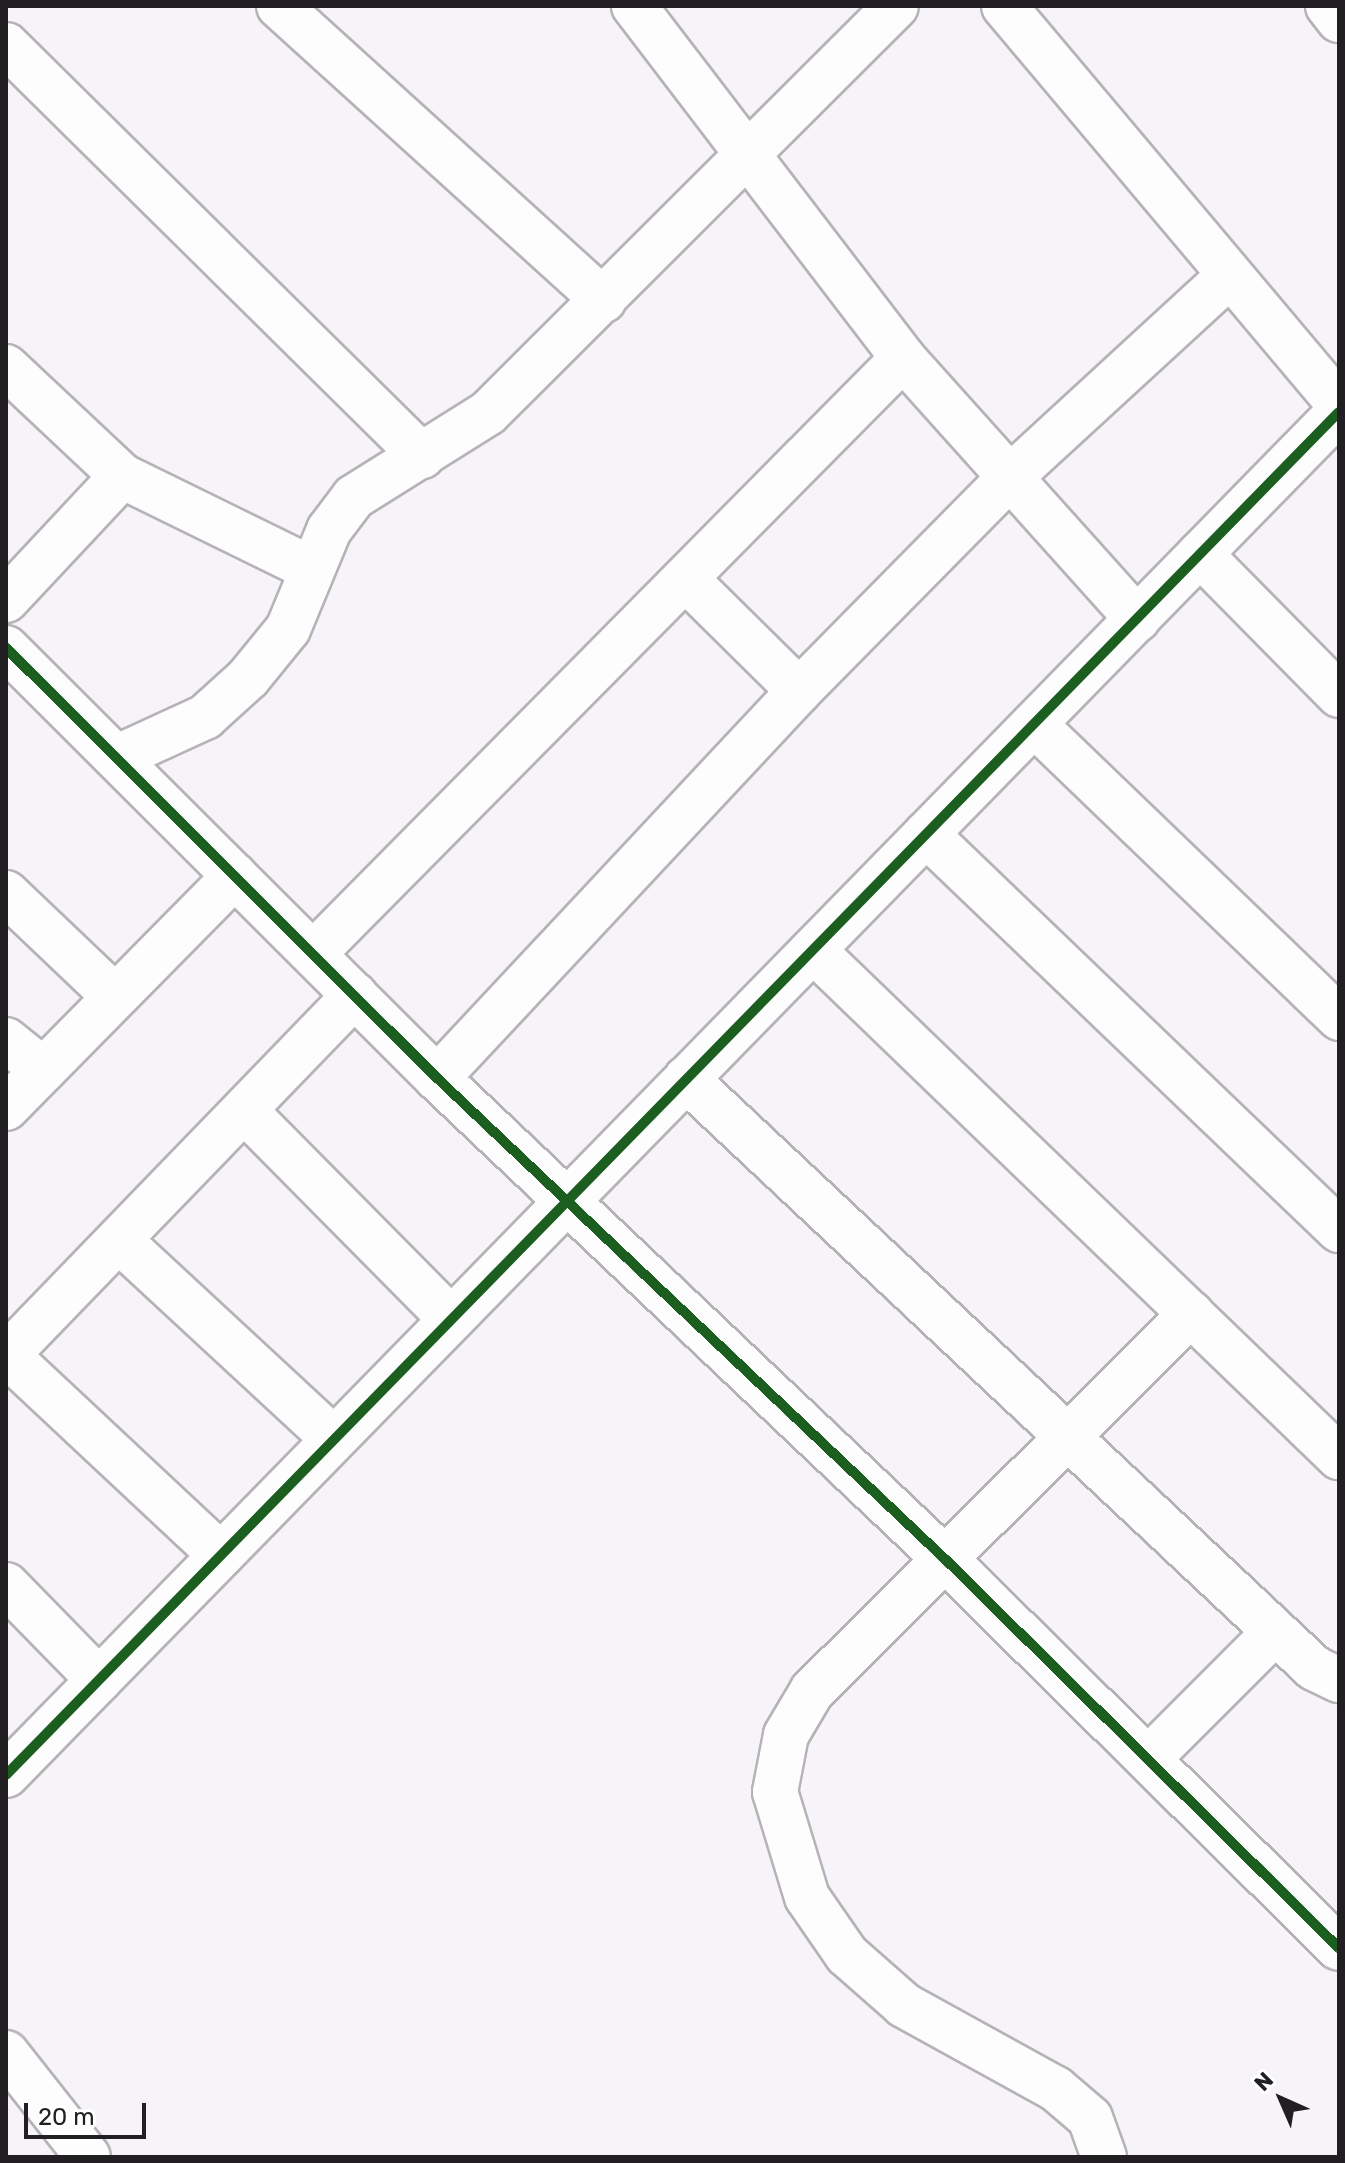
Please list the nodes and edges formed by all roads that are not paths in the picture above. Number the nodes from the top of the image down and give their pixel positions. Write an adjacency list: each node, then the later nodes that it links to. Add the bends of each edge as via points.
1 (279, 6): 10 (street)
2 (634, 6): 8 (street)
3 (896, 6): 8 (street)
4 (1004, 6): 9 (street)
5 (1328, 6): 6 (street)
6 (1339, 20)
7 (6, 45): 15 (street)
8 (750, 154): 10 (street); 11 (street)
9 (1227, 278): 13 (street); 17 (street)
10 (603, 300): 15 (street, via 488,413)
11 (903, 358): 17 (street); 20 (street)
12 (6, 367): 16 (street)
13 (1339, 404)
14 (1339, 412): 18 (street)
15 (422, 456): 19 (street, via 354,497)
16 (122, 476): 19 (street); 21 (street)
17 (1007, 480): 22 (street); 24 (street)
18 (1200, 554): 22 (street); 25 (street)
19 (310, 568): 27 (street, via 288,629 248,678 205,717)
20 (688, 581): 24 (street); 32 (street)
21 (6, 600)
22 (1137, 619): 26 (street)
23 (6, 648): 27 (street)
24 (799, 691): 38 (street)
25 (1339, 695)
26 (1034, 724): 28 (street); 35 (street)
27 (120, 756): 29 (street)
28 (926, 834): 31 (street); 43 (street)
29 (235, 876): 32 (street); 34 (street)
30 (6, 893): 34 (street)
31 (813, 950): 39 (street); 45 (street)
32 (314, 953): 33 (street)
33 (355, 995): 38 (street); 41 (street)
34 (114, 996): 37 (street)
35 (1339, 1018)
36 (6, 1040): 37 (street)
37 (43, 1070): 40 (street)
38 (437, 1078): 42 (street)
39 (686, 1079): 42 (street); 48 (street)
40 (6, 1108)
41 (245, 1111): 44 (street); 46 (street)
42 (569, 1200): 46 (street); 52 (street)
43 (1339, 1230)
44 (121, 1242): 47 (street); 49 (street)
45 (1191, 1314): 48 (street); 50 (street)
46 (451, 1319): 49 (street)
47 (6, 1355): 51 (street)
48 (1069, 1438): 52 (street); 54 (street)
49 (334, 1439): 51 (street)
50 (1339, 1457)
51 (221, 1555): 55 (street)
52 (946, 1560): 57 (street); 62 (street, via 812,1691 786,1735 775,1792 787,1847 807,1897 847,1955 904,2005 1056,2089 1090,2118)
53 (6, 1585): 55 (street)
54 (1275, 1632): 56 (street, via 1314,1668); 57 (street)
55 (99, 1680): 58 (street)
56 (1339, 1680)
57 (1149, 1758): 59 (street)
58 (6, 1775)
59 (1339, 1948)
60 (6, 2053): 61 (street)
61 (88, 2157)
62 (1104, 2157)

